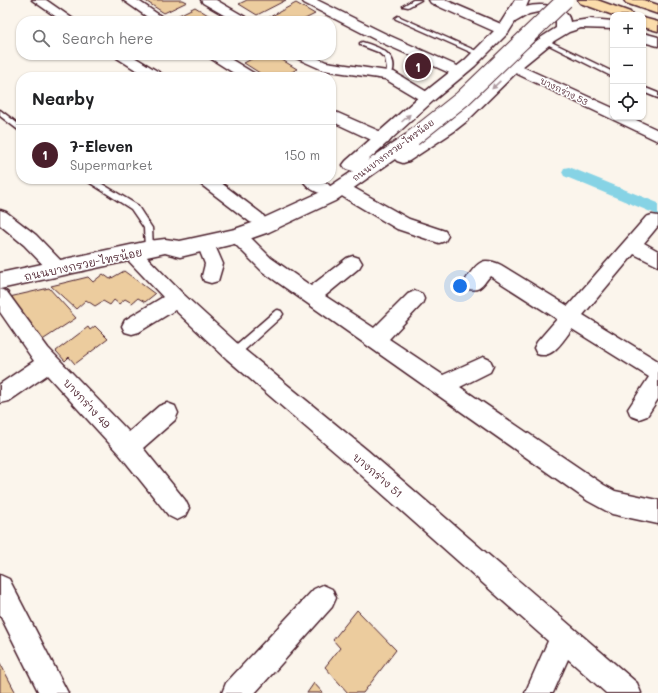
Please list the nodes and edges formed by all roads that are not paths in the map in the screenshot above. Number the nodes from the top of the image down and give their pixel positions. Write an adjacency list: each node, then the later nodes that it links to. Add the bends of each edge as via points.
1 (38, 0): 15 (street)
2 (130, 0): 16 (street)
3 (207, 0): 17 (street)
4 (308, 0): 36 (street, via 383,38)
5 (418, 0): 12 (lane)
6 (435, 0): 20 (street)
7 (522, 0): 20 (main road)
8 (550, 0): 11 (main road)
9 (557, 0): 47 (main road, ถนนบางกรวย-ไทรน้อย, via 457,96)
10 (630, 0): 13 (main road)
11 (574, 5): 14 (main road); 21 (main road); 47 (main road, ถนนบางกรวย-ไทรน้อย, bridge, via 462,99)
12 (406, 6)
13 (658, 10)
14 (610, 12)
15 (62, 16)
16 (154, 16)
17 (234, 16)
18 (398, 18): 29 (lane)
19 (646, 23): 23 (main road)
20 (508, 24): 24 (main road, via 531,8 551,10 563,20); 29 (main road)
21 (610, 24)
22 (610, 25): 24 (main road, via 583,24)
23 (658, 27)
24 (560, 31): 26 (main road)
25 (646, 38): 27 (main road)
26 (545, 41): 33 (main road); 37 (lane)
27 (658, 42)
28 (362, 44): 38 (lane, via 387,56 391,61)
29 (479, 54): 36 (main road)
30 (130, 60): 34 (street)
31 (223, 60): 35 (street)
32 (311, 60): 38 (street, via 323,66)
33 (514, 67): 43 (street, บางกร่าง 53); 52 (main road, one-way to 52, via 460,118 403,157 369,175)
34 (149, 72)
35 (242, 72)
36 (459, 72): 40 (main road)
37 (610, 74)
38 (389, 75): 40 (street, via 413,79)
39 (646, 90): 41 (lane)
40 (433, 93): 49 (main road, one-way to 40)
41 (658, 96)
42 (0, 112): 46 (lane)
43 (610, 113)
44 (336, 117): 49 (street)
45 (624, 120): 48 (street)
46 (16, 126)
47 (410, 136): 51 (main road, ถนนบางกรวย-ไทรน้อย)
48 (657, 136)
49 (383, 139): 50 (main road)
50 (336, 181)
51 (336, 182)
52 (336, 183)
53 (96, 184): 63 (lane, via 134,207 148,228)
54 (212, 184): 57 (street)
55 (333, 184): 57 (main road, ถนนบางกรวย-ไทรน้อย); 59 (main road, ถนนบางกรวย-ไทรน้อย, via 309,205); 60 (street, via 403,224)
56 (0, 216): 66 (street, via 30,240)
57 (256, 218): 63 (main road, ถนนบางกรวย-ไทรน้อย, via 178,238)
58 (652, 221): 62 (street)
59 (238, 236): 61 (main road, ถนนบางกรวย-ไทรน้อย); 70 (street, via 258,259)
60 (439, 236)
61 (206, 244): 63 (main road, ถนนบางกรวย-ไทรน้อย, via 180,249); 67 (street, via 214,264)
62 (632, 245): 64 (street); 75 (street)
63 (149, 250): 66 (main road, ถนนบางกรวย-ไทรน้อย); 72 (street, บางกร่าง 51)
64 (658, 259)
65 (353, 263): 70 (street)
66 (58, 269): 68 (main road, ถนนบางกรวย-ไทรน้อย)
67 (211, 276)
68 (0, 281)
69 (473, 283): 75 (street, via 486,268 491,268)
70 (311, 296): 77 (street)
71 (0, 297): 80 (street, บางกร่าง 49)
72 (176, 299): 76 (street); 79 (street, บางกร่าง 51)
73 (415, 299): 77 (street)
74 (278, 314): 79 (lane)
75 (571, 316): 78 (street); 82 (street)
76 (132, 326)
77 (376, 340): 84 (street)
78 (544, 348)
79 (234, 353): 93 (street, บางกร่าง 51)
80 (49, 362): 85 (street); 88 (street, บางกร่าง 49)
81 (483, 366): 84 (street)
82 (658, 372)
83 (658, 381): 86 (street)
84 (442, 386): 90 (street, via 596,493 612,502)
85 (2, 394)
86 (639, 409)
87 (167, 413): 88 (street)
88 (128, 447): 89 (street, บางกร่าง 49)
89 (177, 508)
90 (658, 512)
91 (0, 588): 94 (street)
92 (323, 598): 95 (street)
93 (564, 637): 96 (street); 97 (street, บางกร่าง 51)
94 (54, 693)
95 (236, 693)
96 (539, 693)
97 (627, 693)

